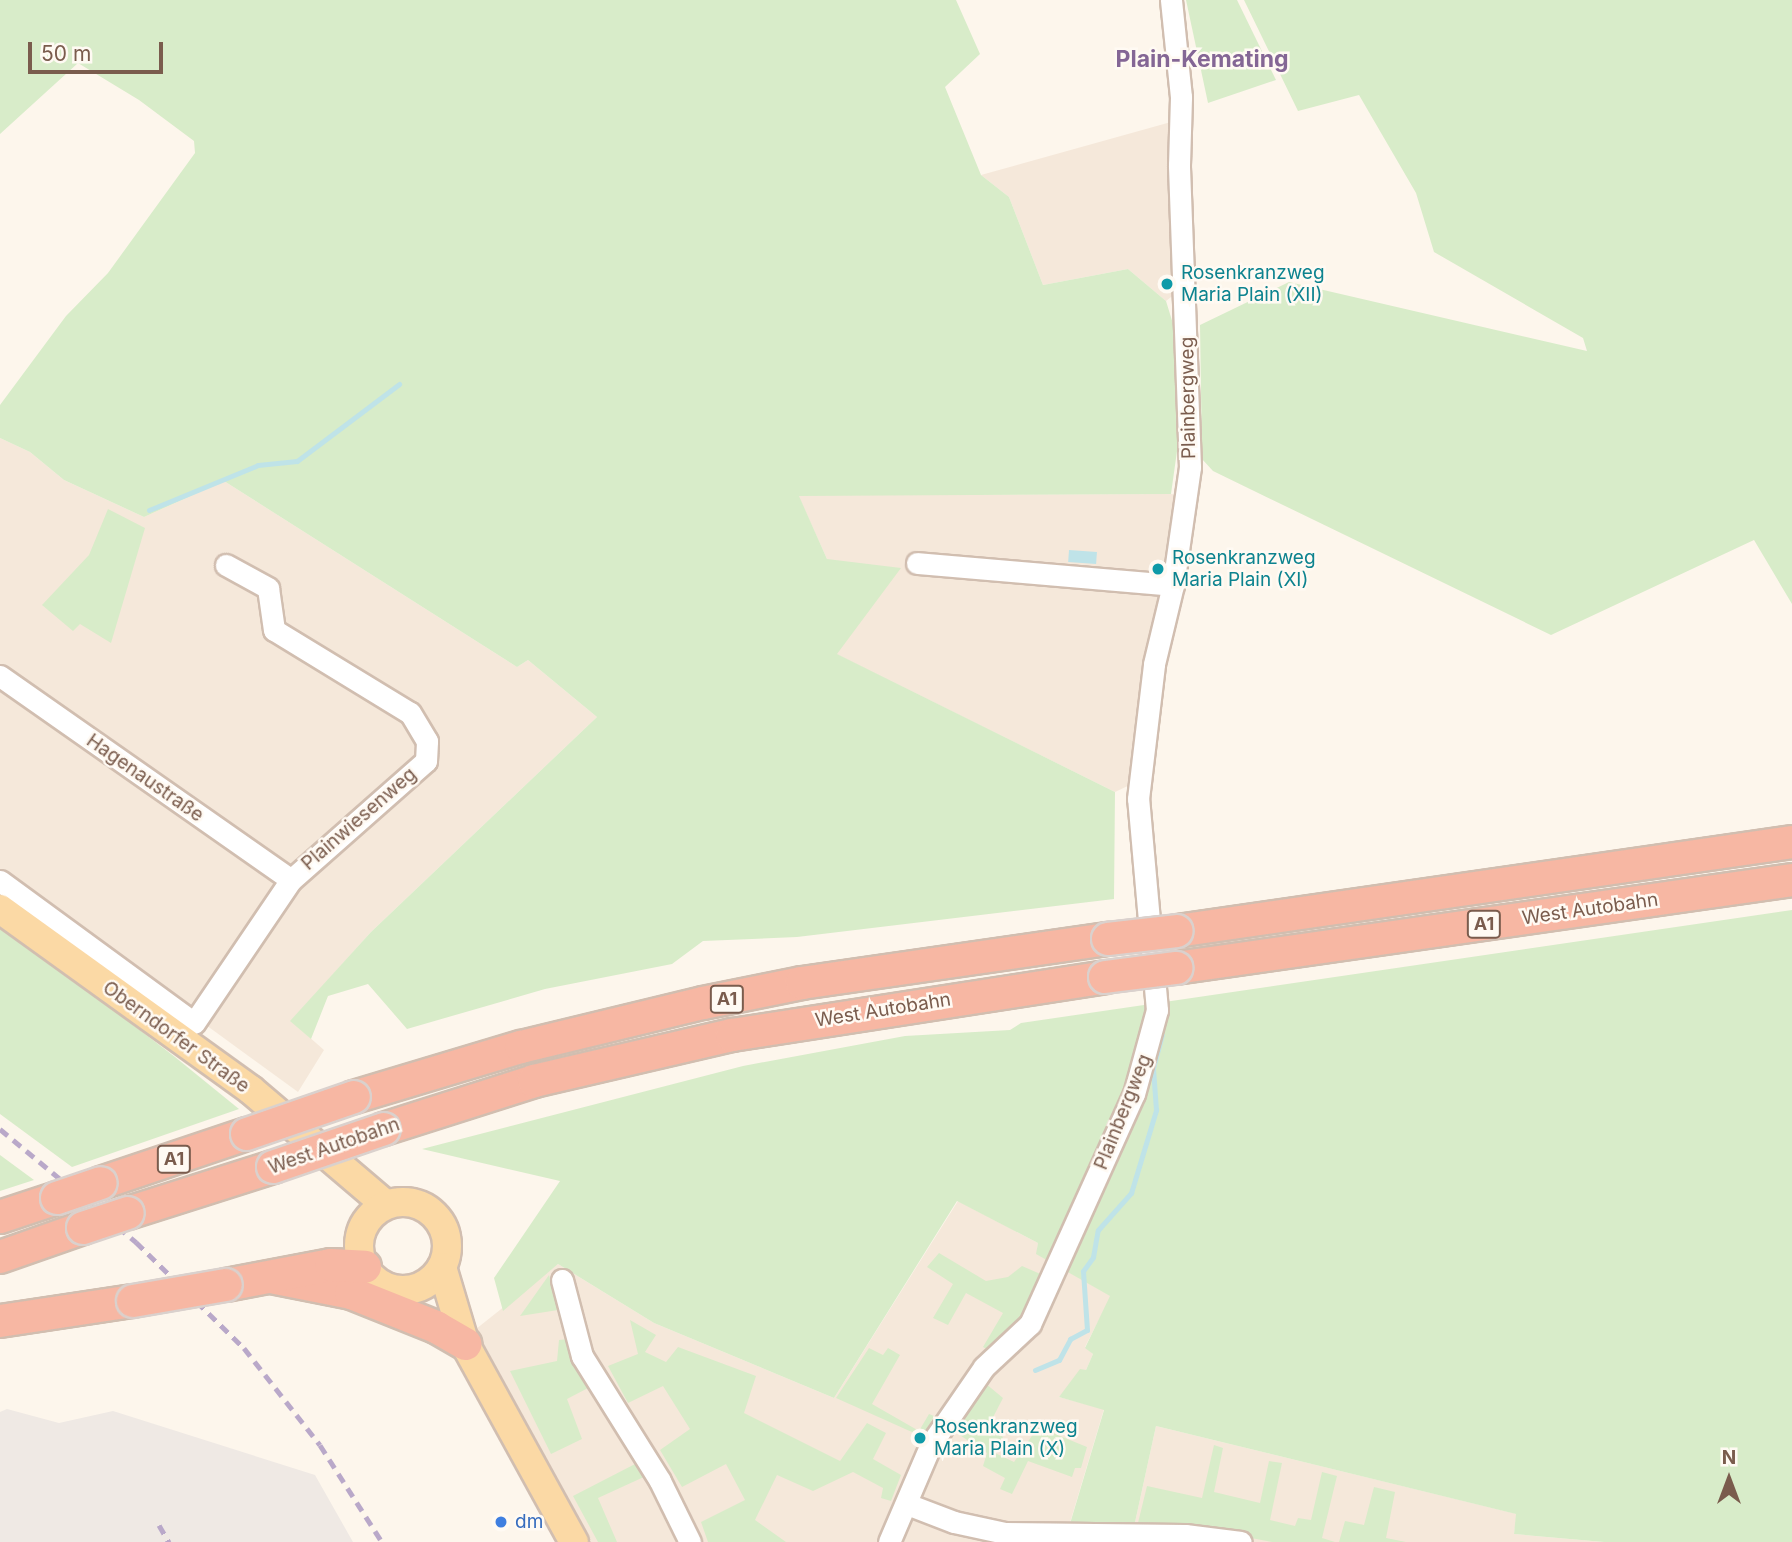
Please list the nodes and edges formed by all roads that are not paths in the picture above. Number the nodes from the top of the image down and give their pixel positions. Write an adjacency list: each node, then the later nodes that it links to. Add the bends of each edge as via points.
1 (1171, 0): 4 (street, Plainbergweg, via 1181,88 1179,165 1190,467)
2 (917, 563): 4 (street)
3 (226, 565): 7 (street, Plainwiesenweg, via 268,588 274,631 410,713 427,741 426,761)
4 (1173, 585): 24 (street, Plainbergweg, via 1154,664 1138,799 1157,1010 1152,1036 1134,1094 1030,1324 984,1367 931,1444)
5 (0, 676): 7 (street, Hagenaustraße)
6 (1792, 842): 14 (highway, West Autobahn / A1, bridge, via 802,984 716,1001 521,1047 354,1097)
7 (291, 880): 11 (street, Plainwiesenweg)
8 (1792, 880): 16 (highway, West Autobahn / A1, bridge, via 732,1035 534,1081)
9 (0, 881): 11 (street, Oberndorfer Straße)
10 (0, 909): 12 (main road, Oberndorfer Straße, via 251,1090)
11 (194, 1023)
12 (347, 1172): 13 (main road, Oberndorfer Straße); 15 (main road)
13 (386, 1205): 15 (main road); 18 (main road, via 413,1202 436,1216 447,1240)
14 (0, 1217)
15 (365, 1224): 17 (main road, via 359,1240)
16 (0, 1257)
17 (365, 1267): 19 (highway, via 331,1265); 21 (main road, via 389,1287)
18 (442, 1268): 21 (main road); 23 (main road)
19 (276, 1278): 22 (highway, bridge); 23 (highway, via 351,1293 436,1327)
20 (562, 1280): 26 (street, via 582,1356 660,1481)
21 (415, 1288): 23 (main road)
22 (0, 1321)
23 (465, 1345): 25 (main road)
24 (907, 1504): 27 (street, Plainbergweg); 28 (street, via 954,1522 1005,1533 1185,1535)
25 (574, 1542)
26 (690, 1542)
27 (889, 1542)
28 (1241, 1542)

